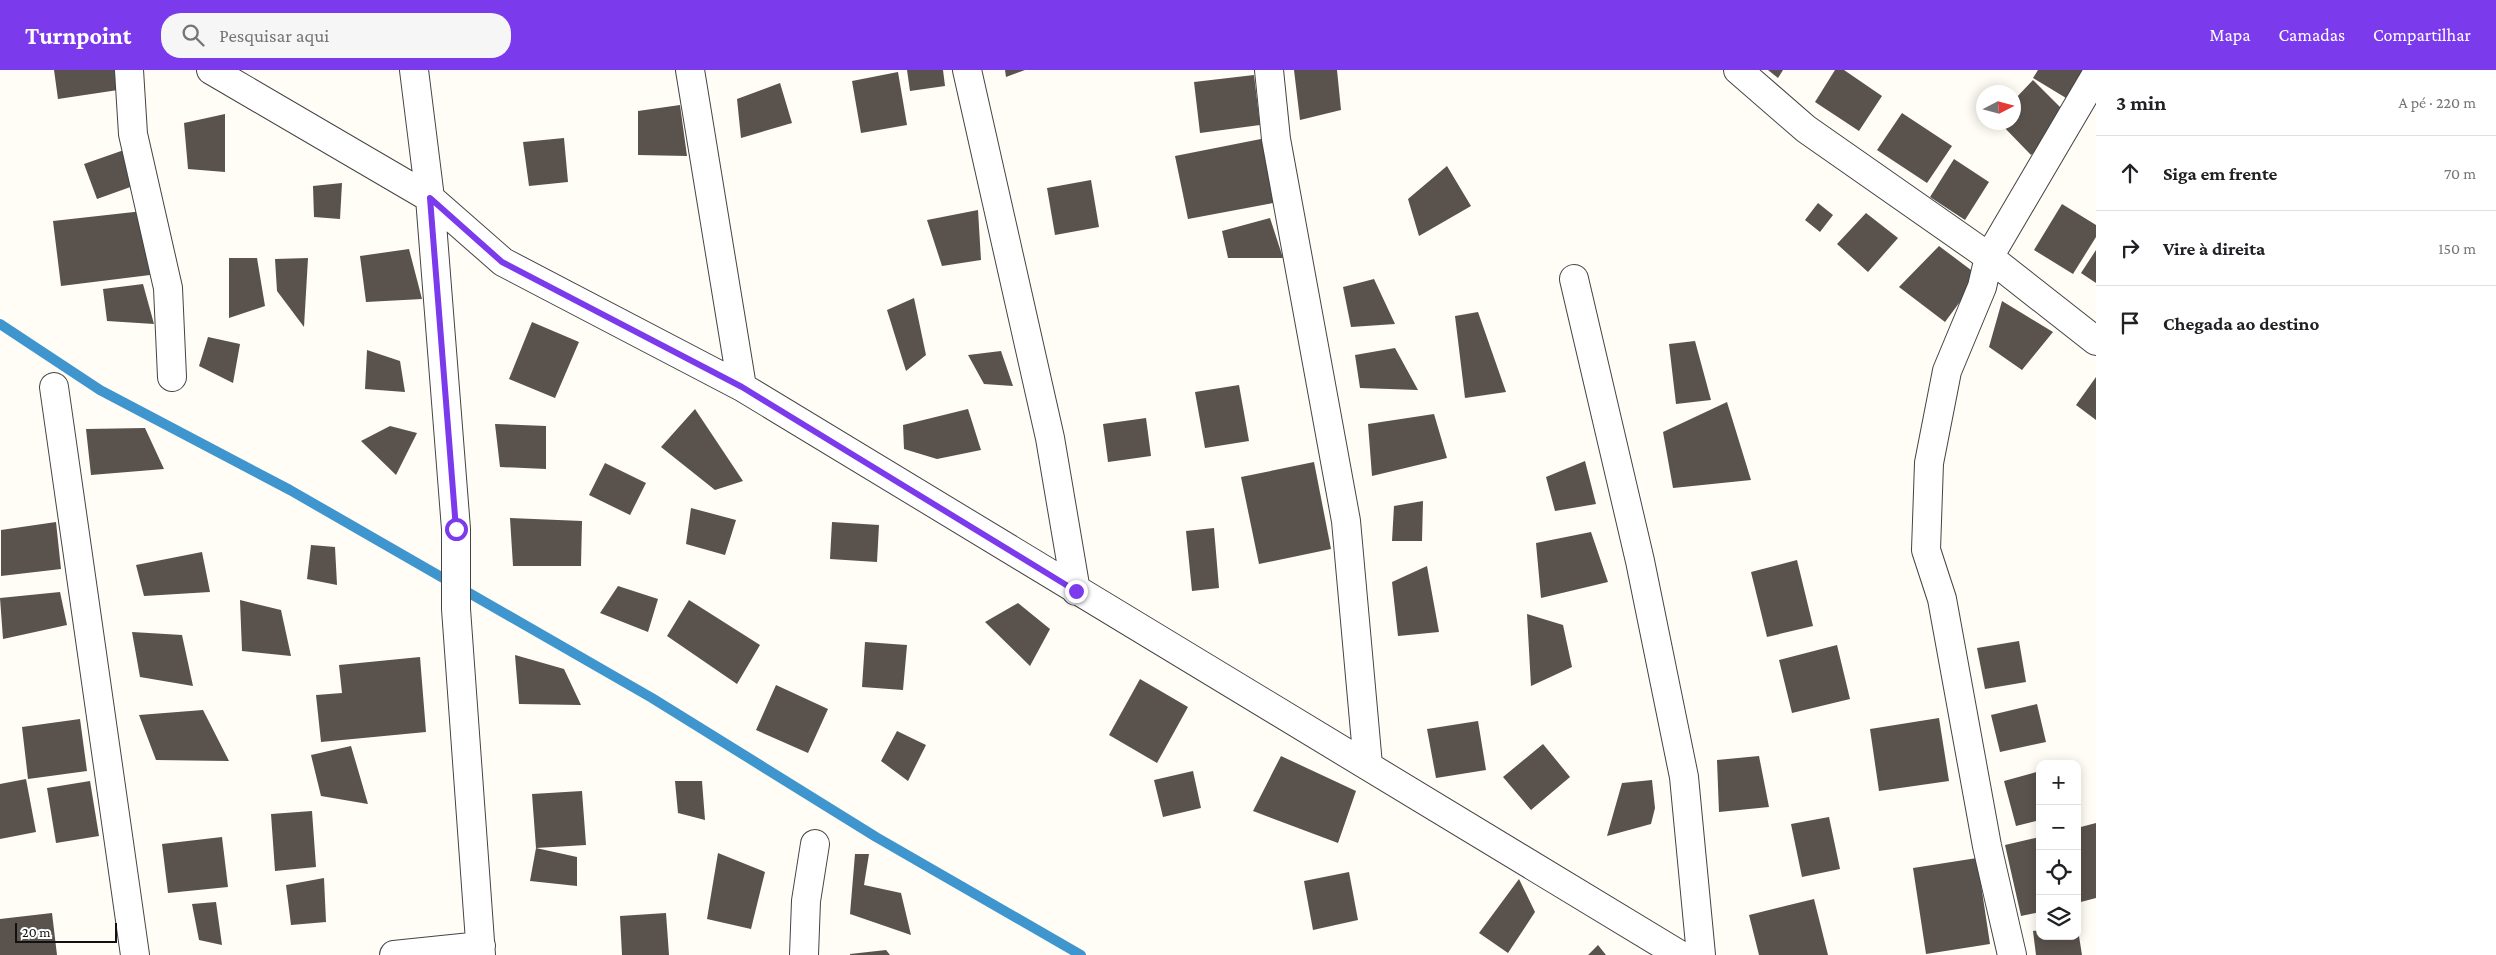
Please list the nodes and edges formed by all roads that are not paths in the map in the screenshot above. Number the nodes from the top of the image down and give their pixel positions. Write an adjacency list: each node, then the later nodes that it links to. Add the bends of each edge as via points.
1 (129, 70): 13 (street, via 133,134 168,288)
2 (211, 70): 9 (street)
3 (414, 70): 9 (street)
4 (690, 70): 15 (street)
5 (967, 70): 16 (street, via 1050,438)
6 (1268, 70): 17 (street, via 1276,139 1346,520)
7 (1738, 70): 10 (street, via 1806,129)
8 (2096, 75): 10 (street)
9 (430, 198): 15 (street, via 502,262); 19 (street, via 456,529 456,609)
10 (1989, 257): 12 (street); 25 (street, via 1982,288 1947,372 1929,463 1926,550 1942,599 1987,846)
11 (1574, 279): 24 (street, via 1640,562 1684,778)
12 (2096, 340)
13 (172, 377)
14 (54, 387): 20 (street)
15 (742, 387): 16 (street)
16 (1076, 591): 17 (street)
17 (1368, 764): 23 (street)
18 (814, 844): 22 (street, via 806,901)
19 (481, 950): 21 (street)
20 (135, 955)
21 (394, 955)
22 (804, 955)
23 (1680, 955)
24 (1701, 955)
25 (2012, 955)

